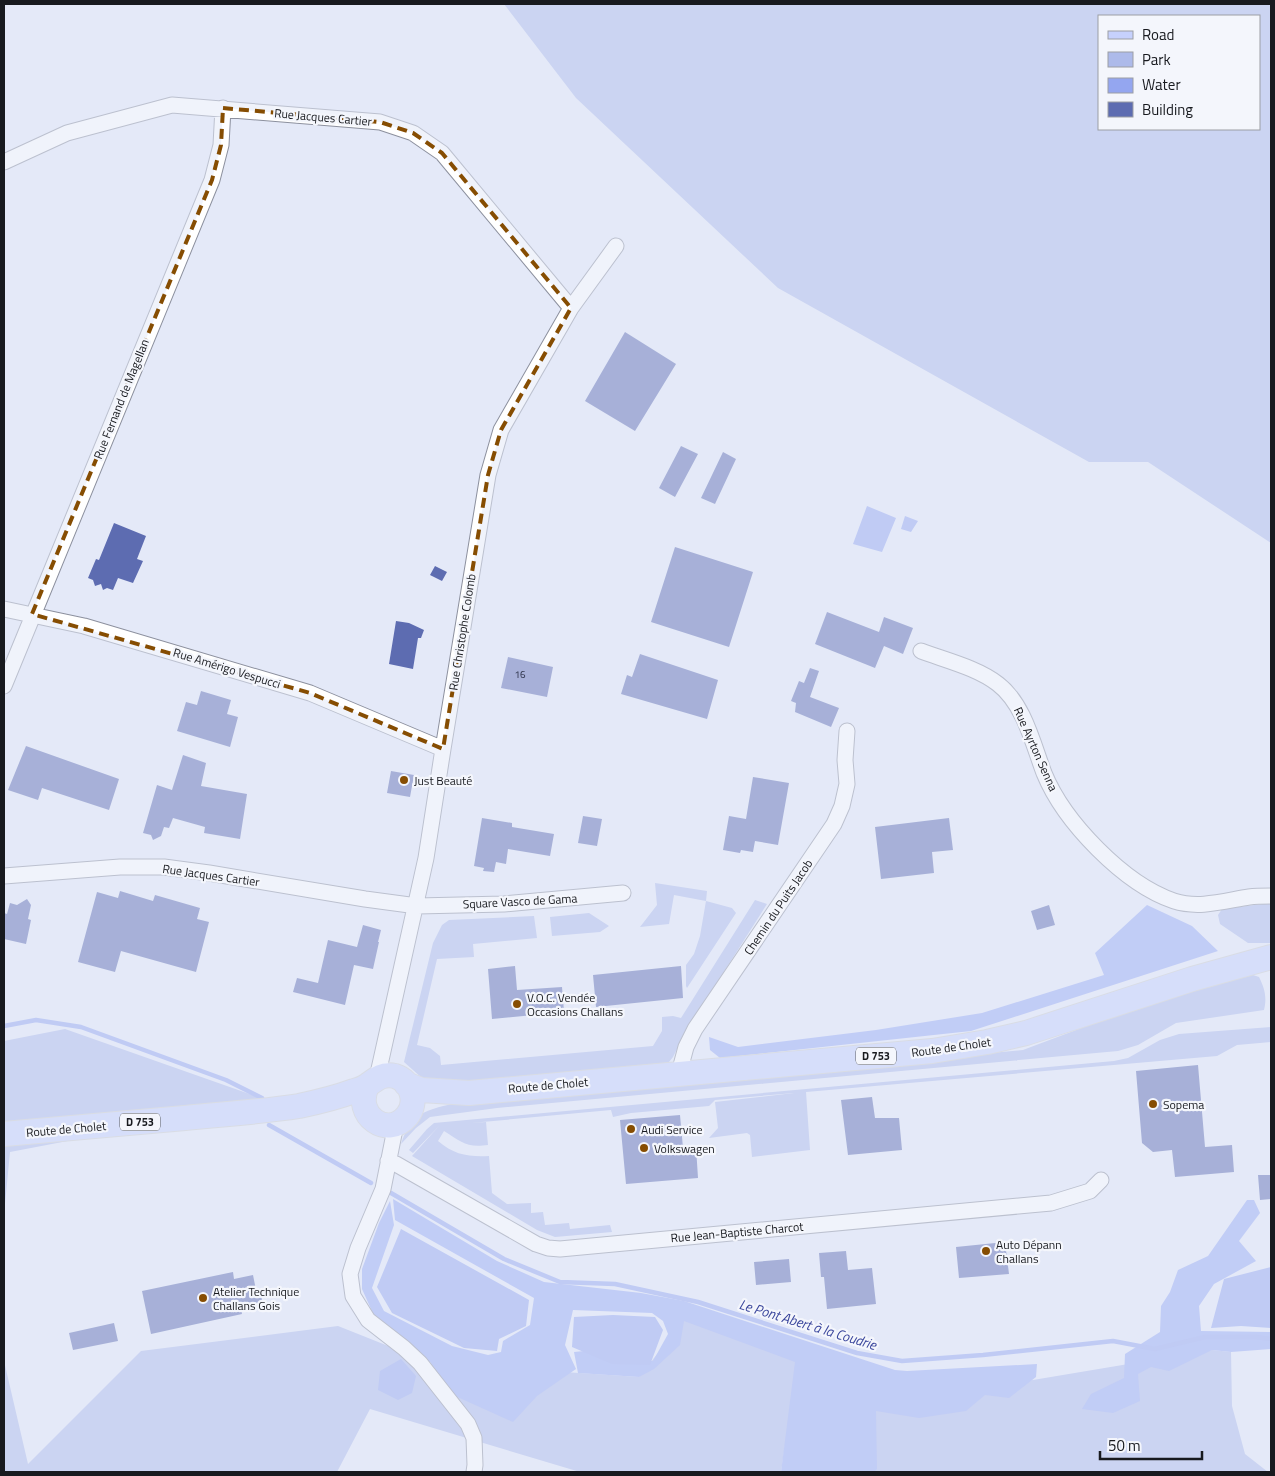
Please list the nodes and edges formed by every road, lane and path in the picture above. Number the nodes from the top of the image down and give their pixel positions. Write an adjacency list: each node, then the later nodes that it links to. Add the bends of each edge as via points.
1 (223, 108): 2 (street, Rue Jacques Cartier, via 172,105 67,133); 4 (street, Rue Jacques Cartier, via 380,122 413,133 442,153); 6 (street, Rue Fernand de Magellan, via 221,145 212,180)
2 (4, 162)
3 (616, 246): 4 (street, Rue Christophe Colomb)
4 (572, 308): 10 (street, Rue Christophe Colomb, via 502,430 488,475)
5 (4, 609): 6 (street, Rue Amérigo Vespucci)
6 (32, 614): 8 (street, Rue Fernand de Magellan); 10 (street, Rue Amérigo Vespucci, via 84,626 310,693)
7 (921, 651): 13 (street, Rue Ayrton Senna, via 998,683 1017,706 1045,776 1068,816 1091,844 1126,873 1174,901 1213,904)
8 (4, 686)
9 (847, 731): 16 (street, Chemin du Puits Jacob, via 847,784 834,824 695,1029)
10 (443, 749): 14 (street, Rue Christophe Colomb)
11 (4, 876): 14 (street, Rue Jacques Cartier, via 164,867)
12 (623, 892): 14 (street, Square Vasco de Gama, via 504,904)
13 (1271, 896)
14 (417, 906): 17 (street, Rue Christophe Colomb, via 384,1047)
15 (1271, 957): 16 (main road, Route de Cholet / D 753, via 1026,1033 987,1042 932,1051)
16 (679, 1073): 18 (main road, Route de Cholet / D 753)
17 (386, 1081): 18 (main road, Route de Cholet / D 753, via 422,1090); 19 (main road, Route de Cholet / D 753, via 331,1100); 20 (main road, via 362,1101 364,1109); 20 (main road, via 411,1091 413,1098 412,1107)
18 (469, 1093): 20 (main road, Route de Cholet / D 753, via 422,1106)
19 (277, 1109): 20 (main road, Route de Cholet / D 753, via 344,1110); 21 (main road, Route de Cholet / D 753)
20 (389, 1120): 22 (street)
21 (4, 1134)
22 (388, 1159): 23 (street, Rue Jean-Baptiste Charcot, via 536,1244 560,1249 1051,1203 1090,1192); 24 (street, via 383,1189 350,1274 353,1296 368,1320 420,1363 468,1424 474,1438)
23 (1102, 1180)
24 (474, 1472)

